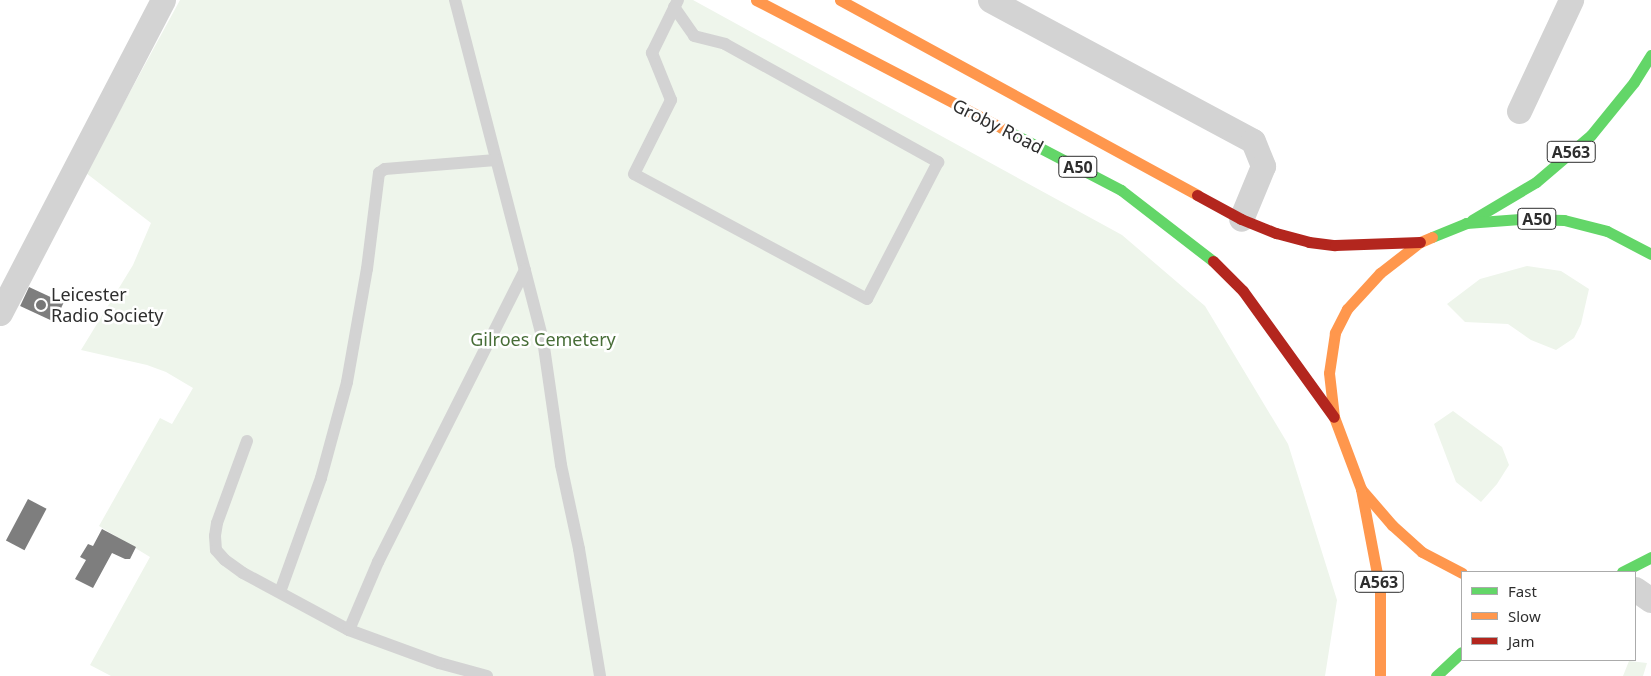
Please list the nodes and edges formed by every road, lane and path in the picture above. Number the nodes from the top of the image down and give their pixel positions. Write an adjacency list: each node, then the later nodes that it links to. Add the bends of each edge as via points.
1 (163, 0): 16 (street)
2 (455, 0): 10 (lane)
3 (756, 0): 17 (main road, Groby Road / A50, via 1121,190 1217,264 1243,290)
4 (840, 0): 11 (main road, Groby Road / A50)
5 (990, 0): 11 (street, via 1253,141 1263,166)
6 (1571, 0): 9 (street)
7 (676, 4): 7 (lane, via 694,36 725,44 938,162 867,299 634,174 671,100 652,53)
8 (1651, 55): 12 (main road, A563, via 1634,82 1591,135 1536,182)
9 (1519, 111)
10 (496, 160): 15 (lane); 24 (lane, via 386,169 379,173 347,382 321,478)
11 (1241, 219): 13 (main road, Groby Road / A50, via 1309,242 1335,245)
12 (1466, 223): 13 (main road, A50); 14 (main road, A50, via 1564,220 1607,231)
13 (1420, 242): 17 (main road, A50, via 1380,273 1354,299 1334,333 1330,373)
14 (1651, 254)
15 (525, 270): 26 (lane, via 378,562); 29 (lane, via 543,340 561,465)
16 (0, 313)
17 (1334, 417): 19 (main road, A50)
18 (247, 441): 24 (lane, via 217,522 216,550 243,573)
19 (1361, 489): 22 (main road, A50, via 1392,525 1422,552); 30 (main road, A563, via 1380,590)
20 (1651, 557): 21 (main road)
21 (1624, 571)
22 (1461, 572)
23 (1636, 590): 25 (street)
24 (280, 592): 26 (lane)
25 (1651, 600)
26 (349, 630): 28 (lane, via 439,663)
27 (1461, 653): 31 (main road)
28 (487, 676)
29 (600, 676)
30 (1380, 676)
31 (1436, 676)

